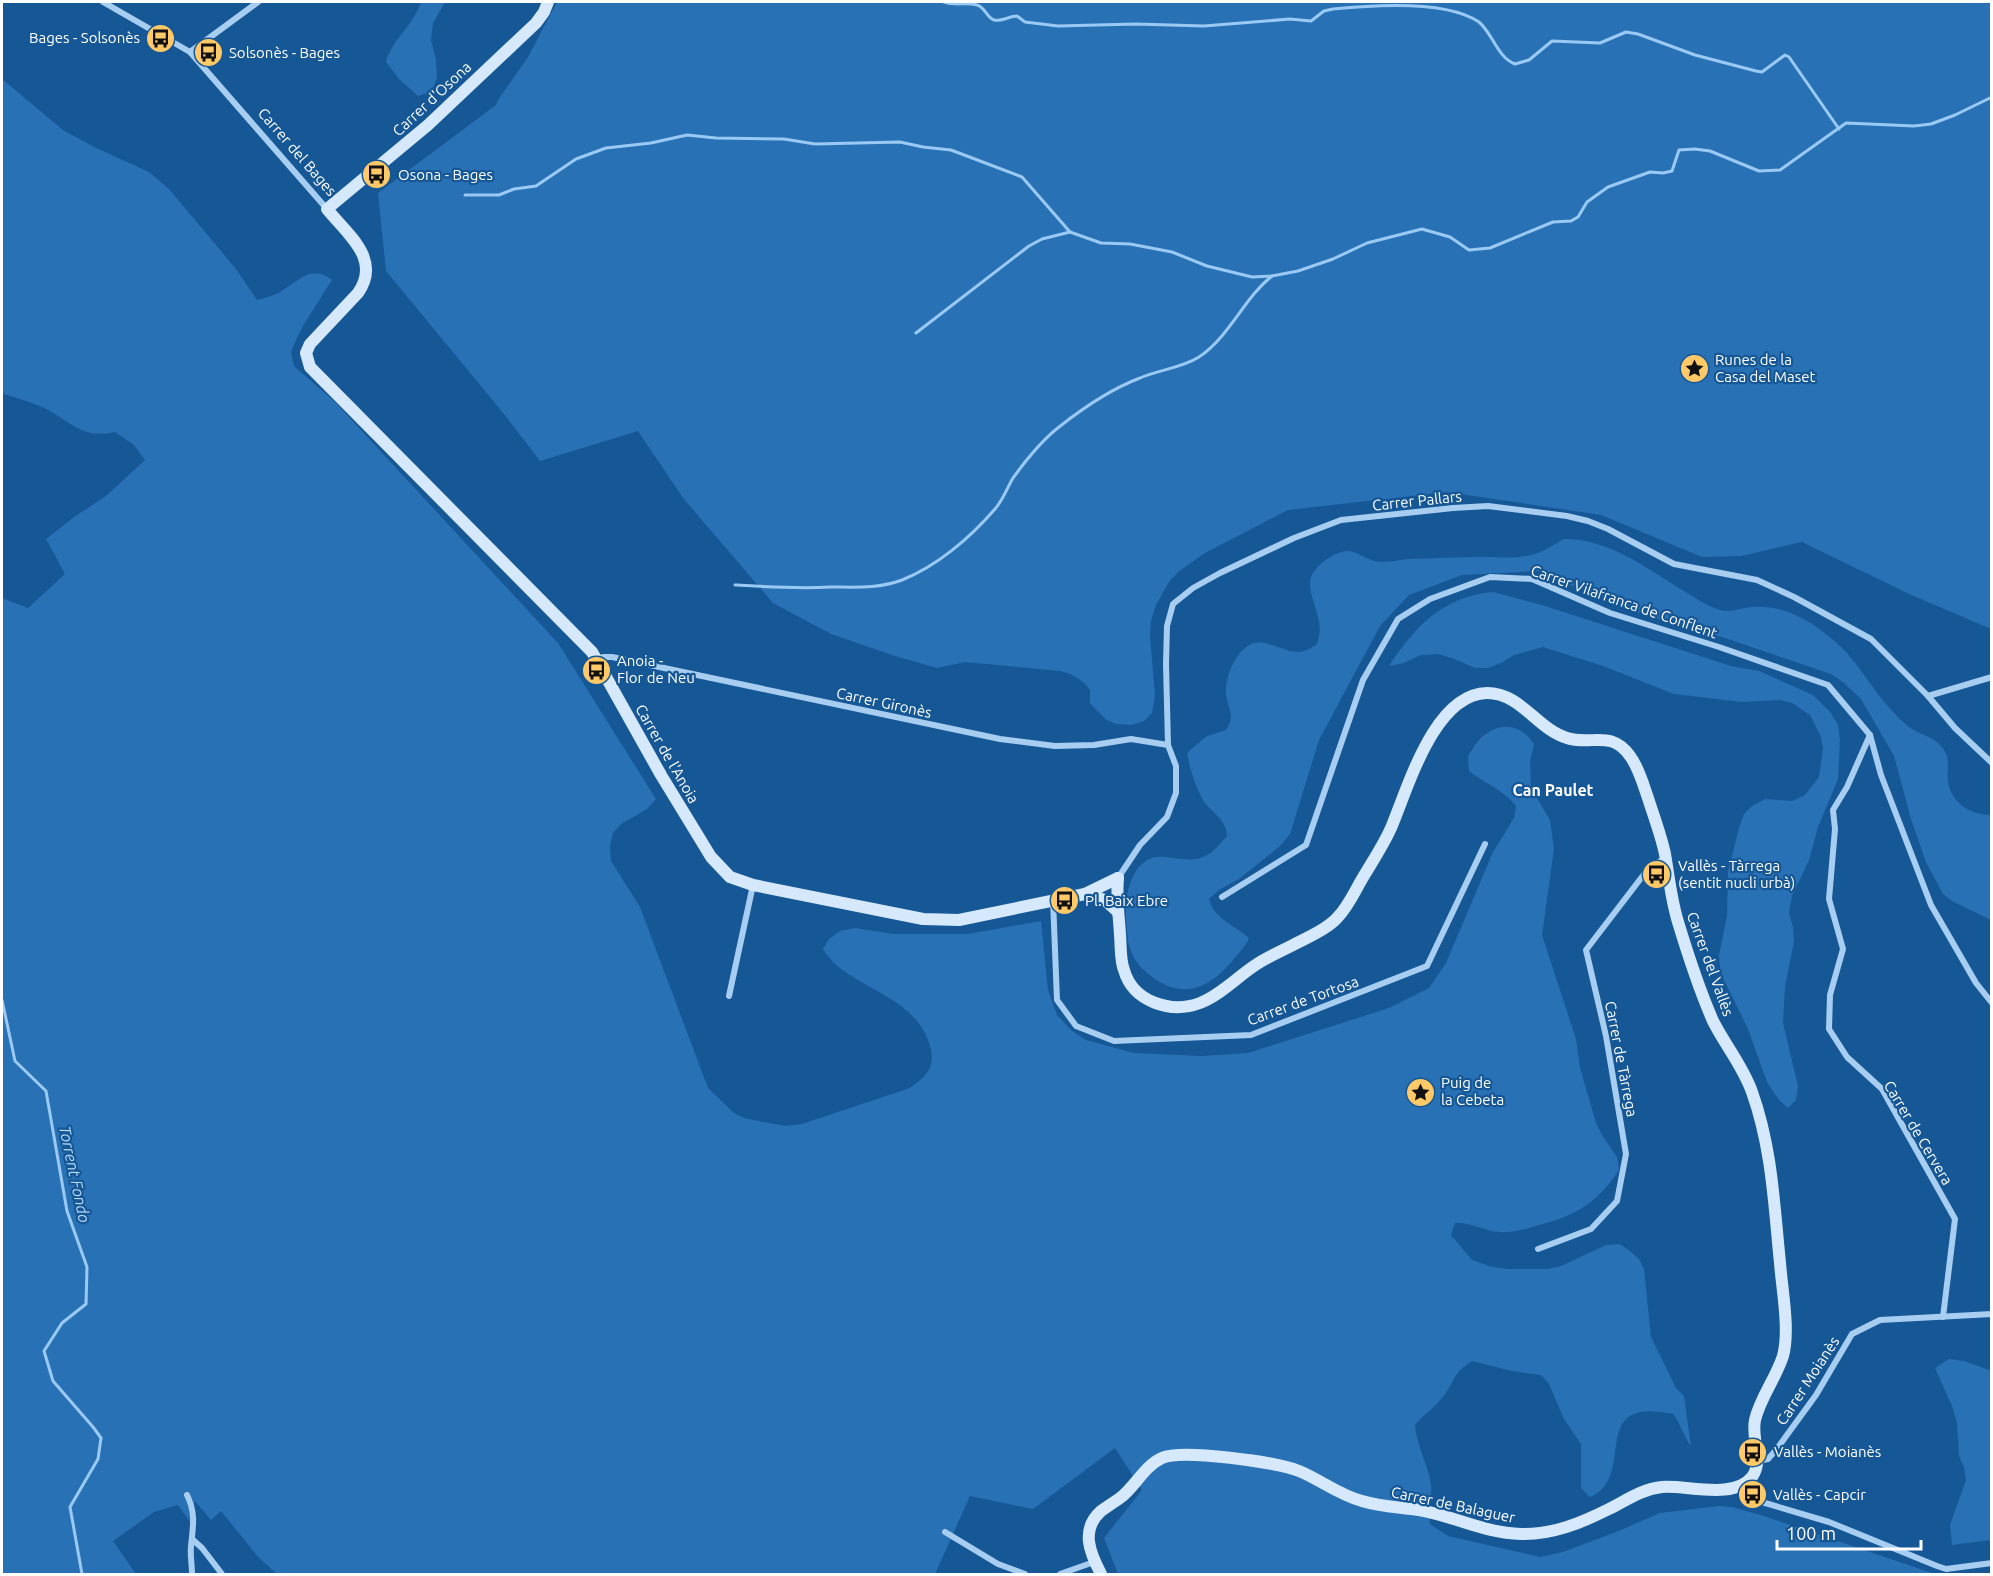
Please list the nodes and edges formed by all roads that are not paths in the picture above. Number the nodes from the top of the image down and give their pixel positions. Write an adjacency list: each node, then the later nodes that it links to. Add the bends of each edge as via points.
1 (103, 2): 4 (street, Carrer del Bages)
2 (258, 2): 4 (street)
3 (548, 2): 5 (street, Carrer d'Osona, via 536,23 436,117)
4 (190, 52): 5 (street, Carrer del Bages)
5 (327, 209): 6 (street, Carrer del Bages, via 362,251 367,274 363,286 310,344)
6 (306, 357): 7 (street, Carrer de l'Anoia, via 314,372)
7 (597, 659): 11 (street, Carrer Gironès, via 607,656 1000,739 1055,746 1131,739); 16 (street, Carrer de l'Anoia, via 711,856 730,877)
8 (1992, 677): 9 (street)
9 (1928, 696): 11 (street, Carrer Pallars, via 1871,639 1757,580 1674,564 1588,521 1488,506 1454,508 1341,520 1220,573 1173,604 1167,636); 12 (street, Carrer Pallars)
10 (1870, 735): 18 (street, Carrer Vilafranca de Conflent, via 1828,685 1610,613 1532,579 1490,577 1430,599 1398,619 1363,680 1306,845); 22 (street, Carrer Vilafranca de Conflent, via 1931,905 1976,983); 25 (street, Carrer de Cervera, via 1833,810 1829,899 1844,949 1830,995 1829,1029 1847,1057 1882,1089 1954,1219)
11 (1168, 745): 15 (street, Carrer Pallars, via 1176,766 1176,793 1167,817 1140,845)
12 (1992, 764)
13 (1485, 844): 19 (street, Carrer de Tortosa, via 1427,966 1251,1035 1114,1041 1076,1026 1057,1000)
14 (1665, 858): 20 (street, Carrer del Vallès, via 1639,774 1621,746 1604,739 1562,737 1511,699 1479,694 1455,706 1425,746 1386,838 1339,916 1326,927 1258,962 1212,997 1192,1006 1167,1007 1155,1004 1136,990 1124,970); 23 (street, Carrer de Tàrrega, via 1648,869 1586,950 1626,1154 1617,1201 1591,1228); 26 (street, Carrer del Vallès, via 1683,939 1715,1024 1747,1078 1770,1155 1785,1349 1754,1422)
15 (1118, 878): 17 (street, Carrer de l'Anoia); 20 (street, Carrer del Vallès)
16 (753, 885): 19 (street, Carrer de l'Anoia, via 940,921); 21 (street)
17 (1085, 894): 19 (street, Carrer de l'Anoia); 20 (street, via 1105,900)
18 (1221, 897)
19 (1053, 899)
20 (1117, 911)
21 (729, 996)
22 (1992, 1003)
23 (1538, 1249)
24 (1992, 1314): 25 (street, Carrer Moianès)
25 (1943, 1317): 26 (street, Carrer Moianès, via 1881,1320 1852,1334 1816,1395 1776,1450 1768,1459)
26 (1757, 1461): 27 (street, via 1752,1476)
27 (1738, 1486): 31 (street, Carrer de Balaguer, via 1720,1490 1642,1491 1576,1524 1527,1534 1479,1529 1417,1509 1368,1503 1284,1466 1170,1455 1153,1464 1124,1495 1096,1516 1088,1536); 32 (street, via 1755,1500 1835,1524 1946,1569)
28 (187, 1495): 30 (street, via 195,1518)
29 (945, 1532): 35 (street)
30 (192, 1539): 33 (street); 34 (street)
31 (1094, 1562): 36 (street); 37 (street, Carrer de Balaguer)
32 (1992, 1563)
33 (192, 1575)
34 (222, 1575)
35 (1024, 1575)
36 (1060, 1575)
37 (1101, 1575)

